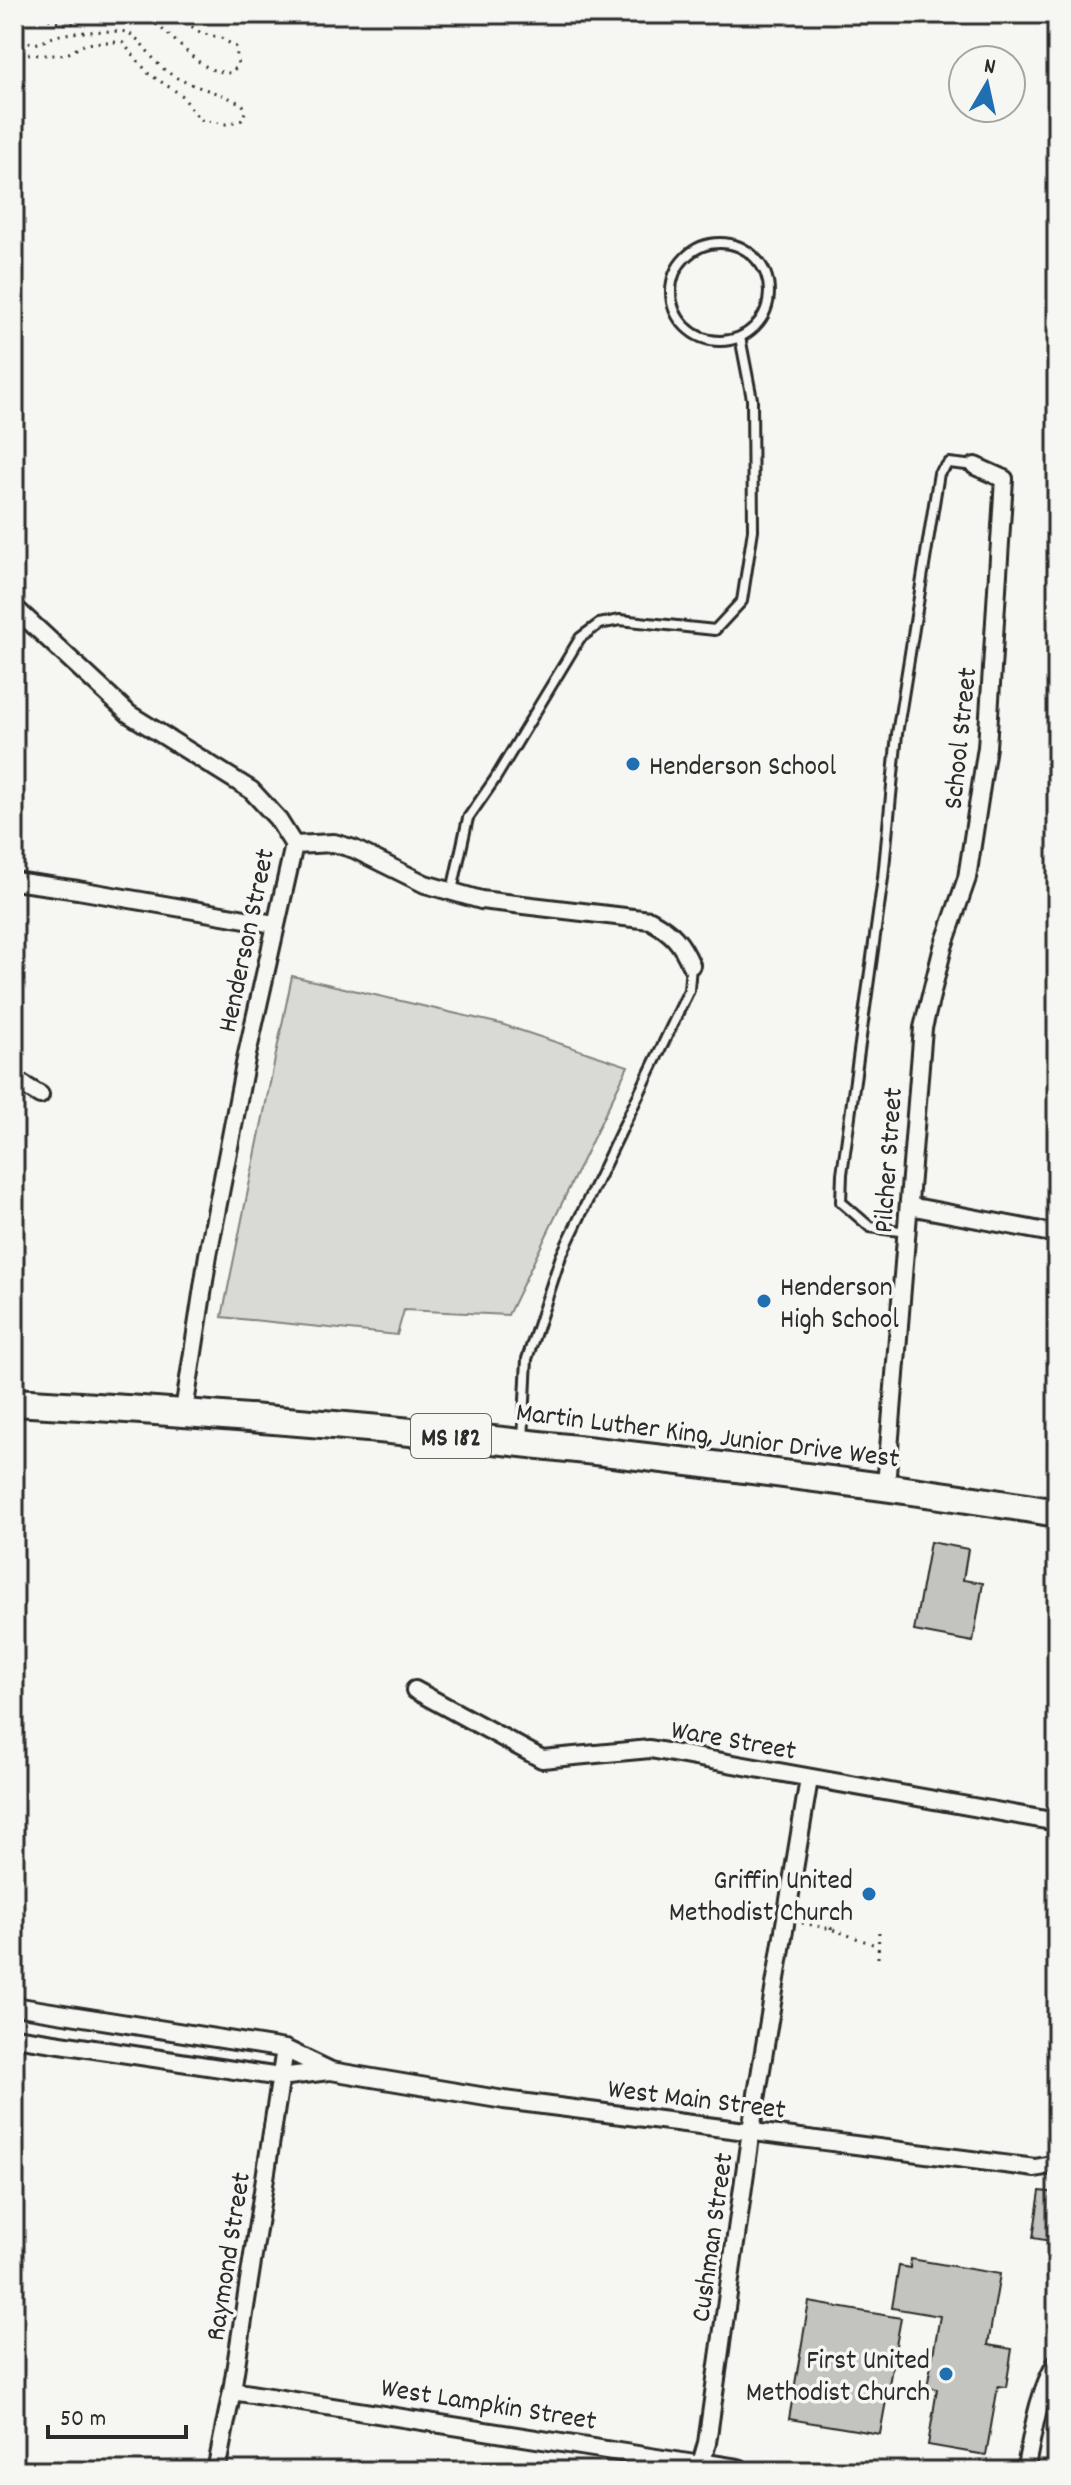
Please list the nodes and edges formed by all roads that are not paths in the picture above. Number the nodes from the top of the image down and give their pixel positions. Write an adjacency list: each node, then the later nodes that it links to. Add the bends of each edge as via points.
1 (740, 337): 1 (lane, via 755,327 767,307 766,272 744,249 722,243 701,246 680,263 672,302 681,322 696,335 717,341); 6 (lane, via 752,399 753,472 753,530 742,601 715,630 620,620 599,624 580,638 468,818)
2 (975, 466): 9 (street, School Street, via 1004,479 987,747 967,878); 13 (lane, via 949,463 939,473 897,734 842,1174 841,1202 870,1227)
3 (14, 607): 4 (street, Henderson Street, via 129,714 251,790)
4 (294, 845): 6 (street, via 334,843); 7 (street, Henderson Street)
5 (14, 881): 7 (street)
6 (452, 892): 8 (street, via 650,920 671,931)
7 (274, 924): 16 (street, Henderson Street, via 211,1239)
8 (691, 965): 17 (lane, via 689,990 561,1256 527,1359)
9 (923, 1028): 12 (street, Pilcher Street)
10 (14, 1079): 11 (street)
11 (40, 1095)
12 (909, 1206): 13 (street, Pilcher Street); 14 (street)
13 (908, 1232): 18 (street, Pilcher Street)
14 (1057, 1234)
15 (14, 1402): 16 (main road, Martin Luther King, Junior Drive West / MS 182)
16 (184, 1411): 17 (main road, Martin Luther King, Junior Drive West / MS 182)
17 (523, 1442): 18 (main road, Martin Luther King, Junior Drive West / MS 182)
18 (886, 1486): 19 (main road, Martin Luther King, Junior Drive West / MS 182)
19 (1057, 1513)
20 (415, 1690): 21 (street, Ware Street, via 542,1759 650,1749)
21 (809, 1779): 22 (street, Ware Street); 28 (street, Cushman Street)
22 (1057, 1822)
23 (14, 2006): 25 (street, West Main Street)
24 (14, 2037): 27 (street, West Main Street)
25 (285, 2049): 26 (street, West Main Street); 27 (street, Raymond Street)
26 (331, 2071): 27 (street, West Main Street); 28 (street, West Main Street, via 504,2100)
27 (280, 2077): 31 (street, Raymond Street)
28 (751, 2130): 29 (street, West Main Street, via 1035,2168); 32 (street, Cushman Street, via 707,2443)
29 (1057, 2164)
30 (1057, 2362): 35 (street, via 1037,2409)
31 (232, 2391): 32 (street, West Lampkin Street); 33 (street, Raymond Street)
32 (698, 2469): 34 (street, West Lampkin Street)
33 (216, 2471)
34 (738, 2471)
35 (1025, 2471)

